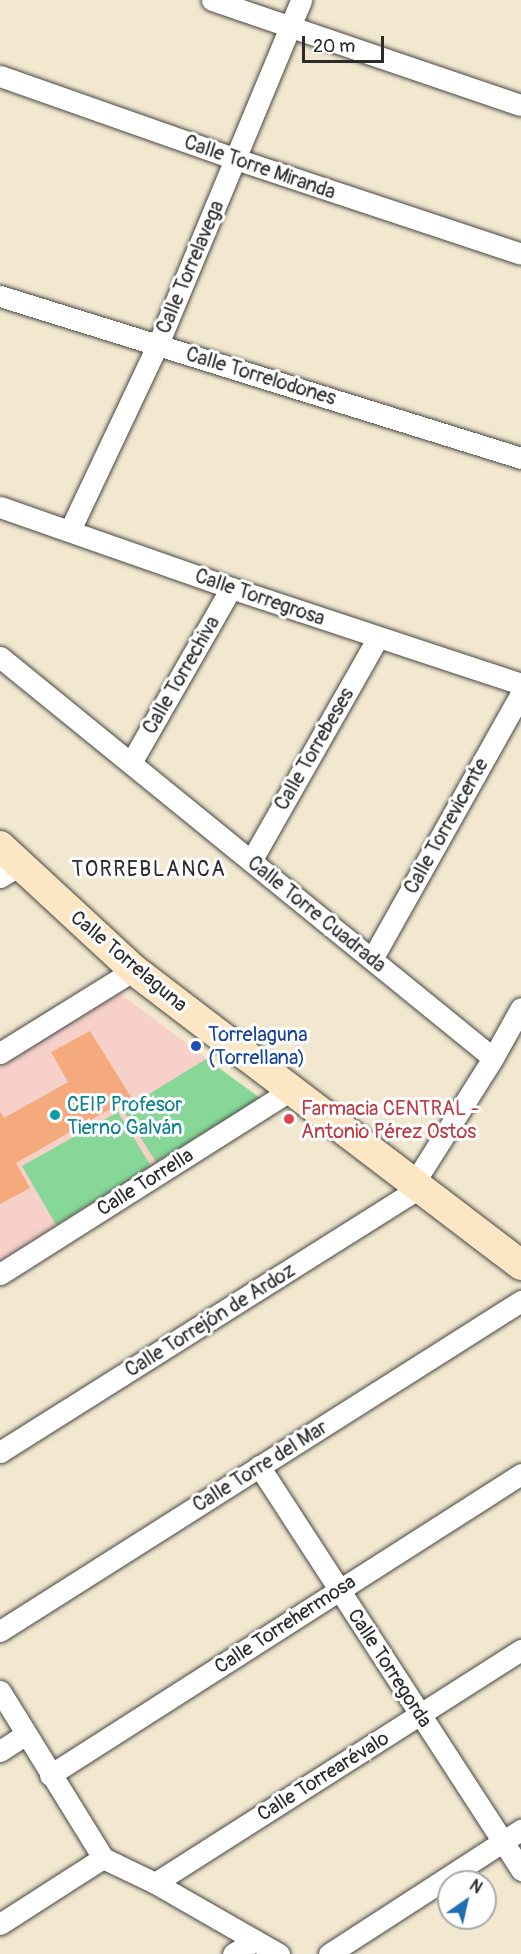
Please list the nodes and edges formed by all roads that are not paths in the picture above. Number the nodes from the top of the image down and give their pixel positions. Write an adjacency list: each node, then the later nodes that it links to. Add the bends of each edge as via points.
1 (212, 0): 3 (street)
2 (301, 0): 3 (street, Calle Torrelavega)
3 (291, 27): 5 (street); 6 (street, Calle Torrelavega)
4 (0, 76): 6 (street, Calle Torre Miranda)
5 (521, 105)
6 (236, 159): 7 (street, Calle Torre Miranda); 9 (street, Calle Torrelavega)
7 (521, 254)
8 (0, 296): 9 (street, Calle Torrelodones)
9 (158, 344): 10 (street, Calle Torrelodones); 12 (street, Calle Torrelavega)
10 (521, 458)
11 (0, 507): 12 (street, Calle Torregrosa)
12 (70, 530): 13 (street, Calle Torregrosa)
13 (231, 588): 14 (street, Calle Torregrosa); 18 (street, Calle Torrechiva)
14 (378, 637): 16 (street, Calle Torregrosa); 19 (street, Calle Torrebeses)
15 (0, 657): 18 (street, Calle Torre Cuadrada)
16 (521, 684)
17 (521, 693): 21 (street, Calle Torrevicente)
18 (132, 762): 19 (street, Calle Torre Cuadrada)
19 (251, 861): 21 (street, Calle Torre Cuadrada)
20 (7, 862): 22 (street, Calle Torrelaguna)
21 (372, 959): 25 (street, Calle Torre Cuadrada)
22 (134, 970): 24 (street); 26 (street, Calle Torrelaguna)
23 (521, 1008): 25 (street)
24 (0, 1053)
25 (493, 1058): 27 (street)
26 (291, 1090): 27 (street, Calle Torrelaguna); 29 (street, Calle Torrella)
27 (417, 1186): 28 (street, Calle Torrelaguna); 31 (street, Calle Torrejón de Ardoz)
28 (521, 1265)
29 (0, 1274)
30 (521, 1301): 32 (street, Calle Torre del Mar)
31 (0, 1452)
32 (259, 1466): 34 (street, Calle Torregorda); 35 (street, Calle Torre del Mar)
33 (521, 1474): 34 (street, Calle Torrehermosa)
34 (339, 1590): 38 (street, Calle Torregorda); 41 (street, Calle Torrehermosa)
35 (0, 1631)
36 (521, 1650): 38 (street, Calle Torrearévalo)
37 (0, 1691): 39 (street)
38 (420, 1715): 43 (street, Calle Torregorda); 46 (street, Calle Torrearévalo)
39 (25, 1735): 40 (street); 41 (street)
40 (0, 1751)
41 (50, 1775): 44 (street)
42 (521, 1830): 43 (street)
43 (503, 1842): 45 (street, Calle Torregorda); 51 (street)
44 (103, 1858): 46 (street); 47 (street)
45 (521, 1870)
46 (155, 1883): 48 (street)
47 (0, 1924)
48 (255, 1940): 49 (street); 50 (street)
49 (233, 1954)
50 (279, 1954)
51 (329, 1954)

